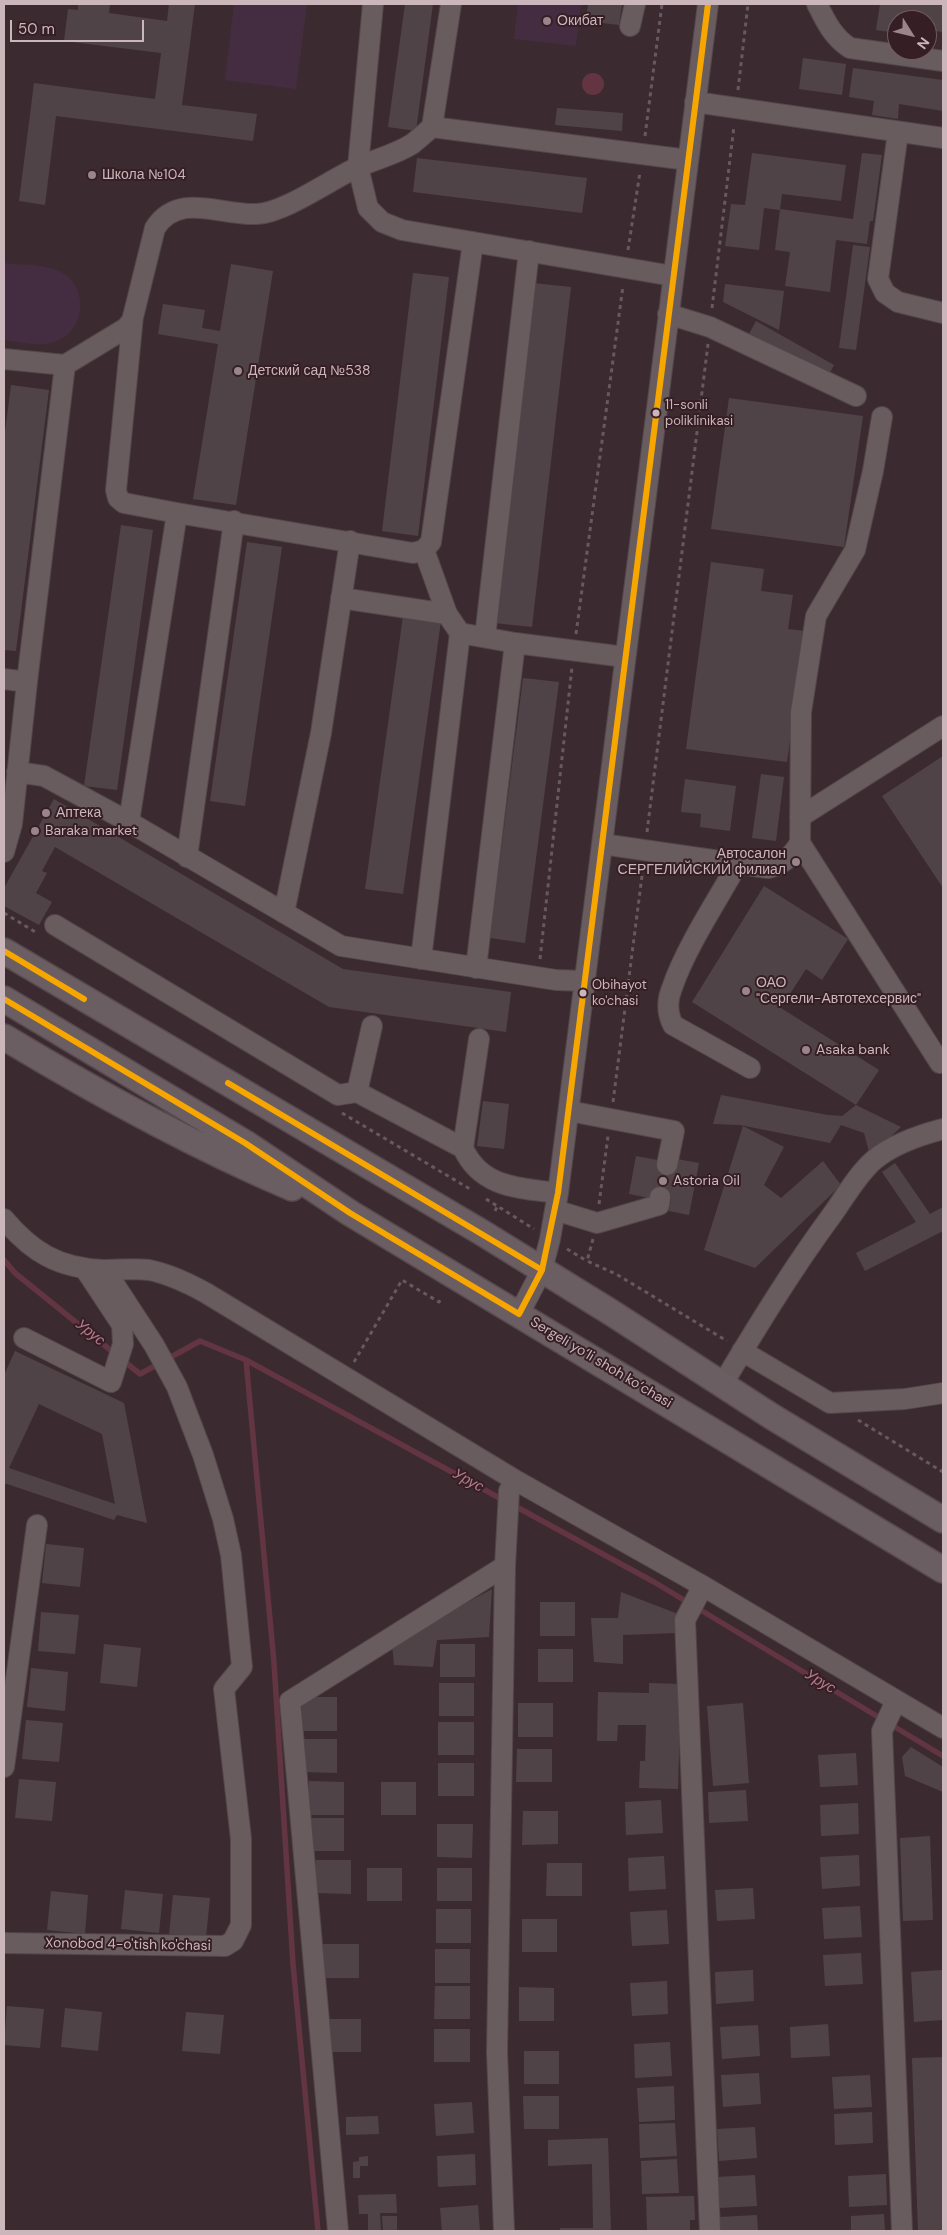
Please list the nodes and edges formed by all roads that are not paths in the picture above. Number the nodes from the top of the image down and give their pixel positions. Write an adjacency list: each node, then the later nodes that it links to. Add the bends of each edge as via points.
1 (373, 4): 13 (street)
2 (451, 4): 9 (street)
3 (635, 4): 6 (street)
4 (708, 4): 8 (street)
5 (817, 4): 7 (street, via 838,40 850,48)
6 (630, 26)
7 (943, 61)
8 (695, 102): 10 (street); 12 (street)
9 (432, 127): 12 (street); 13 (street, via 413,144)
10 (898, 132): 11 (street); 17 (street, via 878,279 884,293 898,302)
11 (943, 138)
12 (688, 160): 16 (street)
13 (358, 167): 14 (street, via 368,208 382,222 402,230); 19 (street, via 280,207 257,214 183,208 168,213 152,235)
14 (473, 242): 15 (street); 27 (street, via 431,542)
15 (529, 251): 16 (street); 31 (street)
16 (673, 276): 18 (street)
17 (943, 313)
18 (668, 314): 22 (street, via 710,327); 33 (street)
19 (133, 316): 21 (street, via 122,331); 24 (street, via 116,490 118,498 124,502)
20 (4, 358): 21 (street)
21 (65, 365): 35 (street)
22 (856, 396)
23 (882, 417): 38 (street, via 855,550 816,616 802,712)
24 (177, 513): 25 (street); 39 (street)
25 (234, 521): 26 (street); 43 (street)
26 (350, 541): 27 (street, via 413,552); 28 (street)
27 (424, 550): 29 (street)
28 (341, 598): 29 (street); 45 (street, via 321,733)
29 (447, 614): 30 (street)
30 (460, 633): 31 (street); 48 (street)
31 (485, 637): 32 (street)
32 (515, 643): 33 (street); 49 (street)
33 (625, 657): 41 (street)
34 (4, 679): 35 (street)
35 (26, 682): 37 (street)
36 (943, 726): 38 (street)
37 (17, 772): 39 (street, via 44,776); 42 (street, via 12,824)
38 (800, 817): 40 (street)
39 (129, 822): 43 (street)
40 (800, 843): 44 (street, via 782,864 754,868); 55 (street)
41 (602, 844): 44 (street); 50 (street)
42 (4, 852)
43 (187, 857): 45 (street)
44 (738, 863): 56 (street, via 672,988 668,1015 673,1025)
45 (284, 913): 48 (street, via 341,946)
46 (55, 924): 57 (street, via 338,1095)
47 (4, 951): 68 (main road)
48 (421, 959): 49 (street)
49 (476, 968): 50 (street)
50 (584, 981): 58 (street)
51 (4, 999): 64 (main road, Sergeli yo‘li shoh ko‘chasi, via 245,1142)
52 (372, 1026): 57 (street)
53 (4, 1037): 64 (main road, via 71,1078 218,1154)
54 (479, 1039): 60 (street)
55 (940, 1063)
56 (750, 1068)
57 (357, 1092): 60 (street)
58 (569, 1111): 61 (street, via 674,1131); 63 (street)
59 (943, 1129): 71 (street, via 919,1136 874,1160 812,1241)
60 (462, 1148): 63 (street, via 469,1162 484,1176)
61 (667, 1166)
62 (660, 1197): 63 (street, via 659,1205 597,1223)
63 (557, 1201): 68 (street)
64 (350, 1213): 69 (main road, Sergeli yo‘li shoh ko‘chasi)
65 (4, 1219): 66 (street, via 38,1252 66,1265)
66 (85, 1268): 67 (street); 70 (street, via 122,1325 123,1344 111,1382)
67 (105, 1270): 74 (street, via 147,1270 188,1283 344,1377); 83 (street, Xonobod 4-o'tish ko'chasi, via 154,1344 176,1386 213,1484 231,1555 242,1667 224,1689 241,1839 241,1925 233,1941 225,1946)
68 (542, 1270): 69 (street); 72 (main road)
69 (519, 1314): 78 (main road, Sergeli yo‘li shoh ko‘chasi)
70 (24, 1338)
71 (742, 1351): 72 (street); 73 (street, via 830,1403 905,1399)
72 (722, 1385): 75 (main road)
73 (943, 1392)
74 (511, 1495): 77 (street); 79 (street)
75 (943, 1520)
76 (37, 1524): 82 (street)
77 (505, 1566): 84 (street, via 290,1701); 85 (street, via 497,2052)
78 (943, 1570)
79 (703, 1586): 80 (street); 86 (street, via 686,1620)
80 (896, 1702): 81 (street); 87 (street, via 882,1731)
81 (943, 1728)
82 (4, 1767)
83 (4, 1943)
84 (338, 2231)
85 (504, 2231)
86 (710, 2231)
87 (902, 2231)

